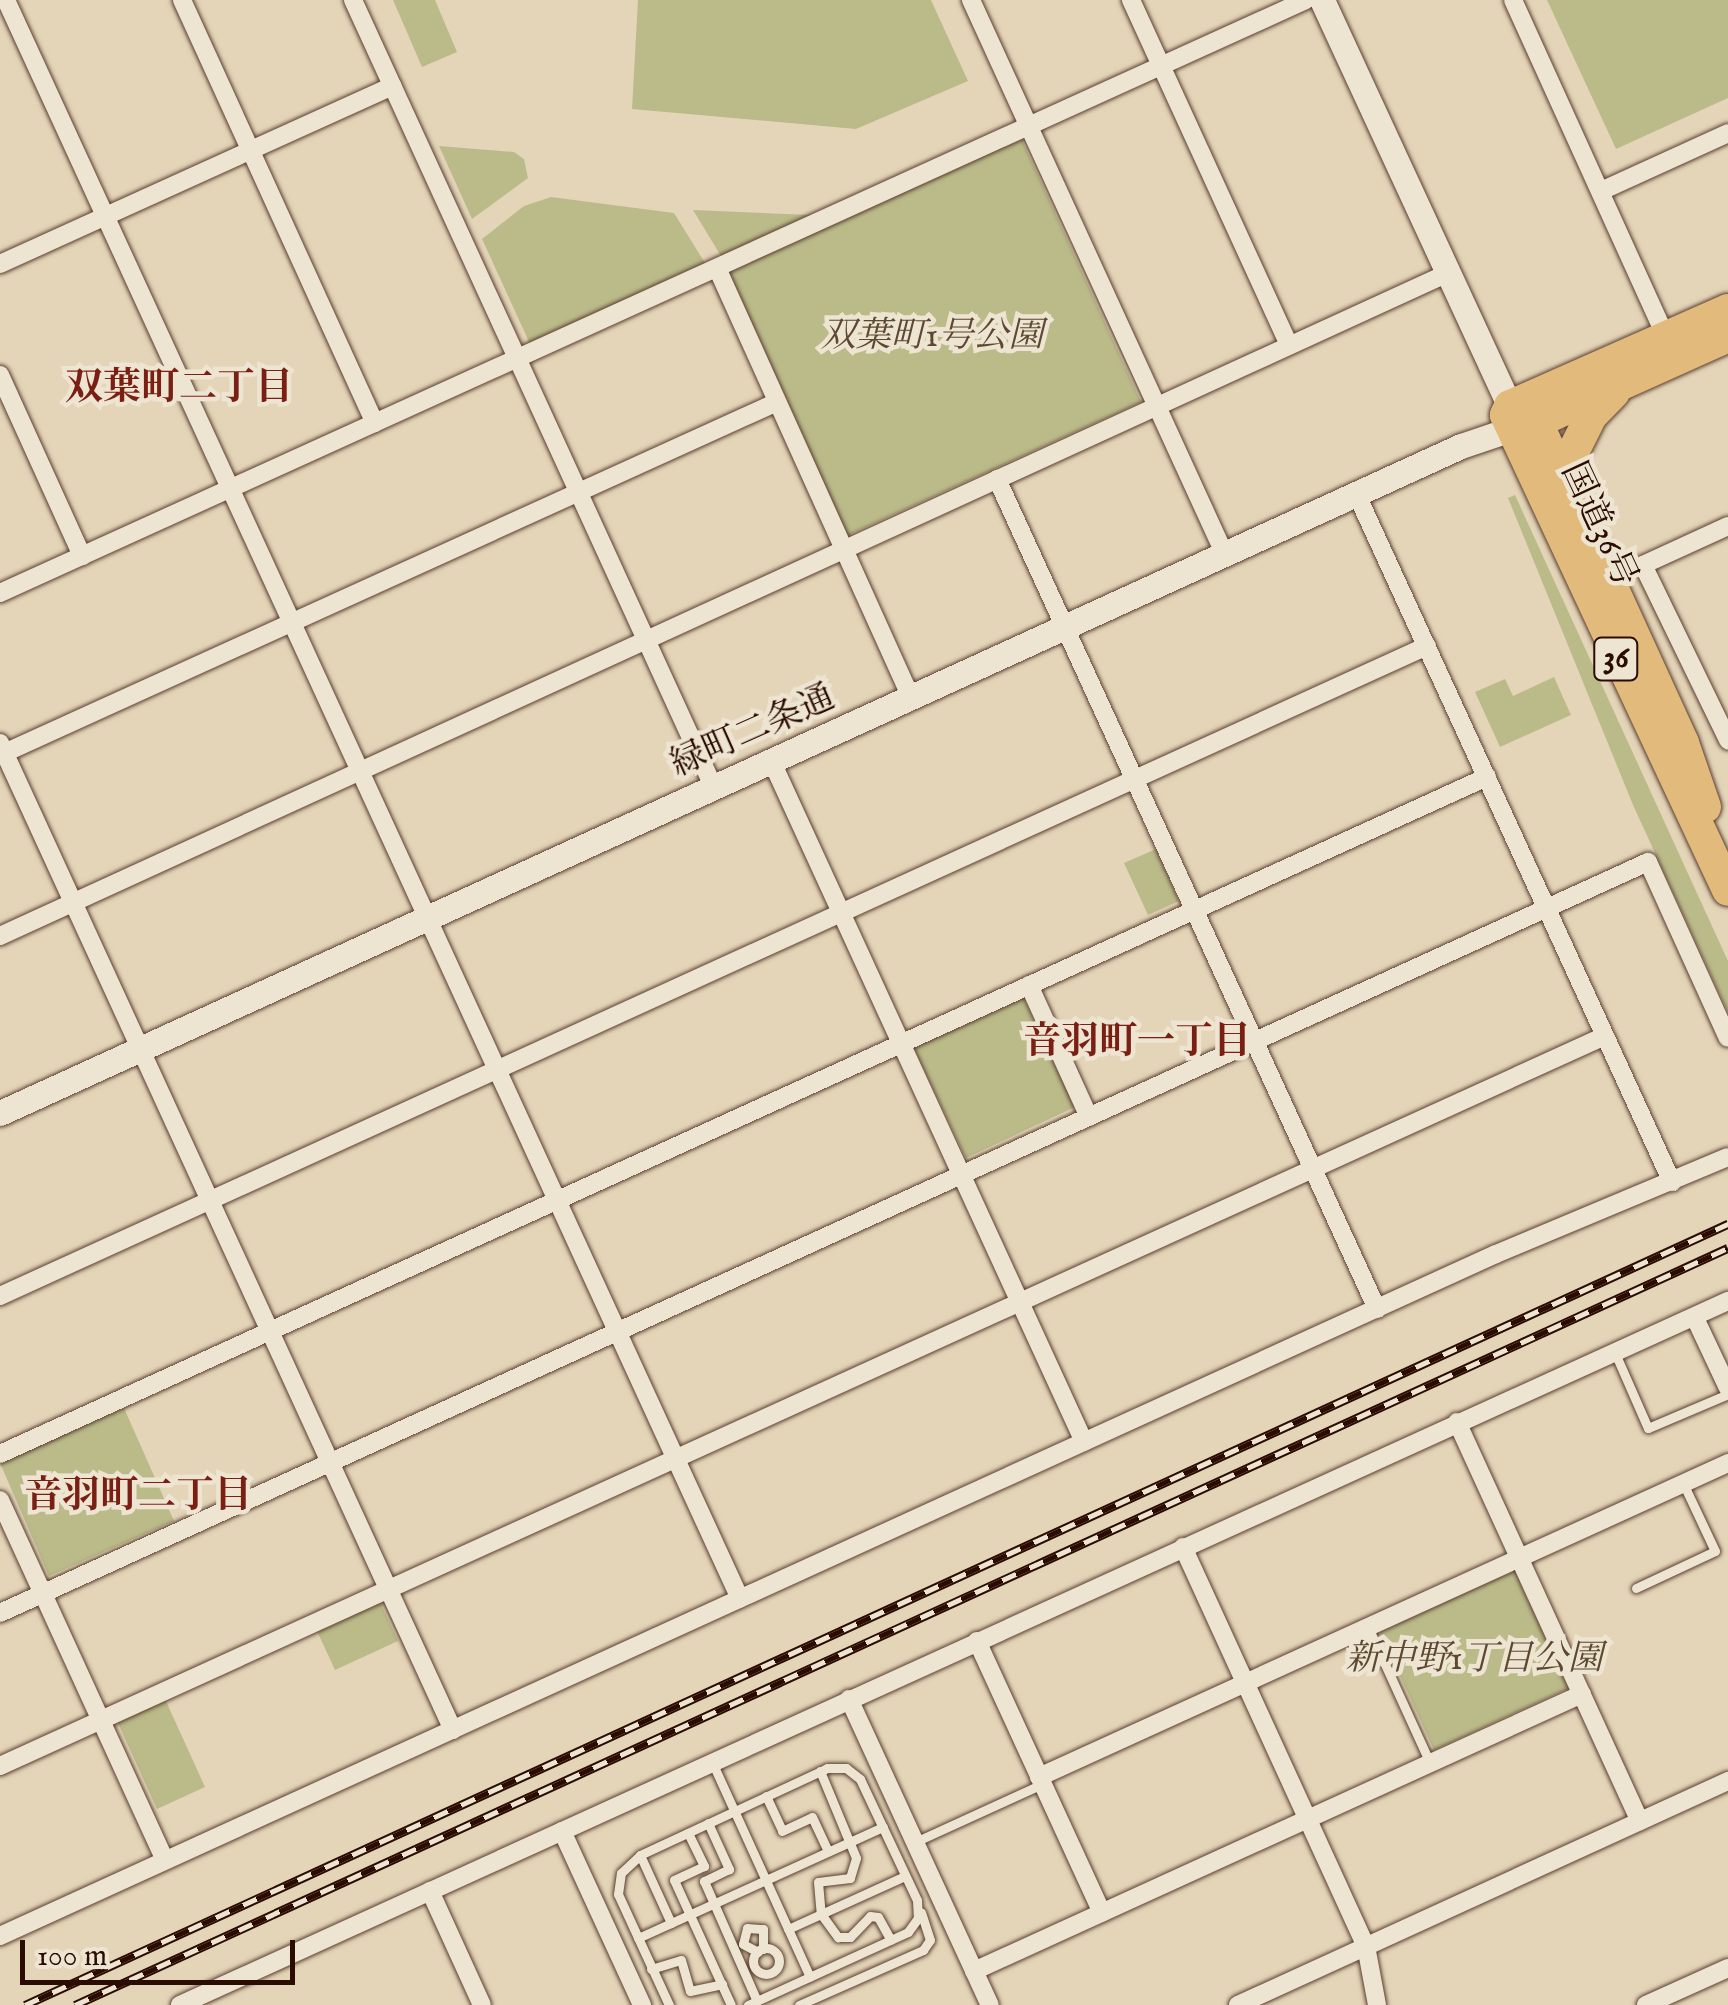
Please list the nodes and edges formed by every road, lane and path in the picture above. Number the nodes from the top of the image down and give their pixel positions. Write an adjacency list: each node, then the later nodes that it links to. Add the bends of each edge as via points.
1 (6, 0): 15 (street)
2 (182, 0): 13 (street)
3 (353, 0): 10 (street)
4 (971, 0): 11 (street)
5 (1131, 0): 9 (street)
6 (1306, 0): 9 (street)
7 (1322, 0): 18 (street)
8 (1513, 0): 14 (street)
9 (1161, 66): 11 (street); 22 (street)
10 (392, 86): 13 (street); 23 (street)
11 (1028, 126): 17 (street); 27 (street)
12 (1728, 133): 14 (street)
13 (251, 151): 15 (street); 29 (street)
14 (1601, 191): 21 (street)
15 (106, 216): 16 (street); 32 (street)
16 (0, 264)
17 (717, 268): 23 (street); 26 (street)
18 (1446, 274): 22 (street); 28 (street)
19 (1728, 310): 21 (highway)
20 (1728, 336): 25 (highway, 国道36号)
21 (1666, 338): 28 (highway)
22 (1289, 346): 27 (street)
23 (517, 358): 29 (street); 33 (street)
24 (0, 376): 37 (street)
25 (1625, 383): 28 (highway, 国道36号); 30 (highway, via 1590,416)
26 (777, 402): 33 (street); 36 (street)
27 (1156, 406): 31 (street); 38 (street)
28 (1518, 418): 30 (highway, 国道36号 / 36); 34 (street, 緑町二条通); 53 (highway, 国道36号 / 36)
29 (375, 423): 32 (street)
30 (1561, 476): 52 (highway, 国道36号 / 36, via 1683,742)
31 (997, 479): 36 (street); 41 (street)
32 (230, 489): 37 (street); 40 (street)
33 (578, 492): 40 (street); 42 (street)
34 (1357, 496): 38 (street, 緑町二条通); 43 (street)
35 (1728, 526): 45 (street, via 1643,565)
36 (844, 549): 42 (street); 44 (street)
37 (82, 556): 39 (street)
38 (1225, 556): 41 (street, 緑町二条通)
39 (0, 593)
40 (292, 622): 46 (street); 48 (street)
41 (1065, 628): 44 (street, 緑町二条通); 50 (street)
42 (646, 640): 48 (street); 51 (street)
43 (1426, 646): 49 (street); 50 (street)
44 (911, 698): 47 (street, 緑町二条通)
45 (1728, 740)
46 (1, 750): 54 (street)
47 (772, 762): 51 (street, 緑町二条通); 57 (street)
48 (360, 771): 54 (street); 58 (street)
49 (1486, 777): 55 (street); 56 (street)
50 (1134, 779): 56 (street); 57 (street)
51 (714, 788): 58 (street, 緑町二条通)
52 (1728, 874)
53 (1728, 890)
54 (73, 902): 59 (street); 65 (street)
55 (1547, 908): 61 (street); 62 (street, via 1648,862); 63 (street)
56 (1194, 910): 60 (street); 63 (street)
57 (842, 913): 64 (street); 66 (street)
58 (427, 918): 65 (street, 緑町二条通); 66 (street)
59 (0, 936)
60 (1029, 985): 64 (street); 68 (street)
61 (1605, 1036): 70 (street); 72 (street)
62 (1728, 1038)
63 (1254, 1041): 68 (street); 70 (street)
64 (901, 1044): 71 (street); 74 (street)
65 (140, 1049): 67 (street, 緑町二条通); 73 (street)
66 (497, 1070): 73 (street); 74 (street)
67 (0, 1113)
68 (1089, 1117): 71 (street)
69 (1728, 1157): 72 (street)
70 (1313, 1168): 77 (street); 78 (street)
71 (962, 1175): 77 (street); 81 (street)
72 (1672, 1182): 78 (street)
73 (210, 1200): 75 (street); 80 (street)
74 (557, 1200): 80 (street); 81 (street)
75 (0, 1296)
76 (1728, 1301): 79 (street)
77 (1020, 1302): 85 (street); 87 (street)
78 (1377, 1309): 85 (street)
79 (1695, 1318): 82 (street); 83 (street)
80 (270, 1331): 86 (street); 88 (street)
81 (617, 1332): 87 (street); 88 (street)
82 (1615, 1352): 83 (lane, via 1648,1428); 84 (street)
83 (1728, 1391)
84 (1457, 1422): 92 (street); 93 (street)
85 (1084, 1442): 97 (street)
86 (0, 1454)
87 (676, 1459): 95 (street); 97 (street)
88 (330, 1462): 95 (street); 96 (street)
89 (1728, 1463): 90 (street)
90 (1682, 1483): 93 (street); 94 (lane, via 1715,1551)
91 (0, 1500): 96 (street)
92 (1183, 1547): 100 (street); 101 (street)
93 (1519, 1558): 99 (street); 102 (street)
94 (1636, 1588)
95 (388, 1590): 104 (street); 105 (street)
96 (43, 1593): 98 (street); 104 (street)
97 (740, 1599): 105 (street)
98 (0, 1612)
99 (1368, 1627): 101 (street); 107 (lane)
100 (977, 1641): 103 (street); 110 (street)
101 (1246, 1683): 110 (street); 116 (street)
102 (1582, 1694): 107 (street); 117 (street)
103 (849, 1700): 106 (street); 123 (street)
104 (101, 1720): 108 (street); 126 (street)
105 (452, 1730): 126 (street)
106 (712, 1762): 115 (lane); 120 (street)
107 (1430, 1763): 116 (street)
108 (0, 1766)
109 (820, 1772): 112 (lane); 114 (lane); 119 (lane, via 846,1768 860,1779)
110 (1041, 1780): 123 (lane); 134 (street)
111 (1728, 1781): 117 (street)
112 (766, 1796): 115 (lane); 124 (lane, via 782,1830 812,1817)
113 (849, 1801): 114 (lane)
114 (836, 1807): 122 (lane)
115 (734, 1811): 118 (lane); 128 (lane)
116 (1308, 1819): 134 (street); 143 (street)
117 (1640, 1821): 143 (street)
118 (708, 1823): 121 (lane); 133 (lane, via 730,1869 704,1880)
119 (883, 1827): 122 (lane); 127 (lane)
120 (562, 1830): 130 (street); 156 (street)
121 (688, 1833): 125 (lane); 135 (lane, via 704,1866 674,1880)
122 (851, 1841): 124 (lane); 136 (lane, via 856,1870 850,1878 818,1882)
123 (914, 1842): 147 (street)
124 (828, 1852): 128 (lane)
125 (640, 1855): 129 (lane); 141 (lane, via 621,1873 618,1894)
126 (166, 1860): 140 (street)
127 (905, 1876): 132 (lane); 136 (lane)
128 (766, 1880): 133 (lane); 138 (lane)
129 (656, 1890): 131 (lane); 137 (lane)
130 (430, 1891): 152 (street); 155 (street)
131 (644, 1896)
132 (916, 1900): 142 (lane, via 918,1918); 159 (lane, via 928,1946)
133 (714, 1903): 135 (lane); 153 (lane)
134 (1102, 1913): 147 (street)
135 (690, 1914): 137 (lane); 150 (lane)
136 (821, 1914): 138 (lane); 142 (lane, via 838,1937 850,1936 870,1916 878,1918)
137 (671, 1923): 141 (lane)
138 (787, 1927): 139 (lane); 149 (lane)
139 (766, 1933): 144 (lane); 144 (lane, via 752,1926 743,1932 746,1948)
140 (0, 1936)
141 (638, 1938): 146 (lane)
142 (891, 1940): 149 (lane)
143 (1366, 1946): 161 (street); 162 (street)
144 (760, 1950): 148 (lane, via 754,1968); 148 (lane, via 778,1955)
145 (1728, 1968): 163 (street)
146 (651, 1969): 150 (lane, via 681,1960 690,1990); 154 (lane)
147 (974, 1971): 160 (street)
148 (771, 1973): 151 (lane)
149 (810, 1976): 151 (lane)
150 (722, 1984): 157 (lane)
151 (775, 1992): 153 (lane); 158 (lane)
152 (188, 2003)
153 (752, 2003)
154 (667, 2004)
155 (482, 2005)
156 (642, 2005)
157 (731, 2005)
158 (777, 2005)
159 (799, 2005)
160 (990, 2005)
161 (1238, 2005)
162 (1377, 2005)
163 (1646, 2005)

